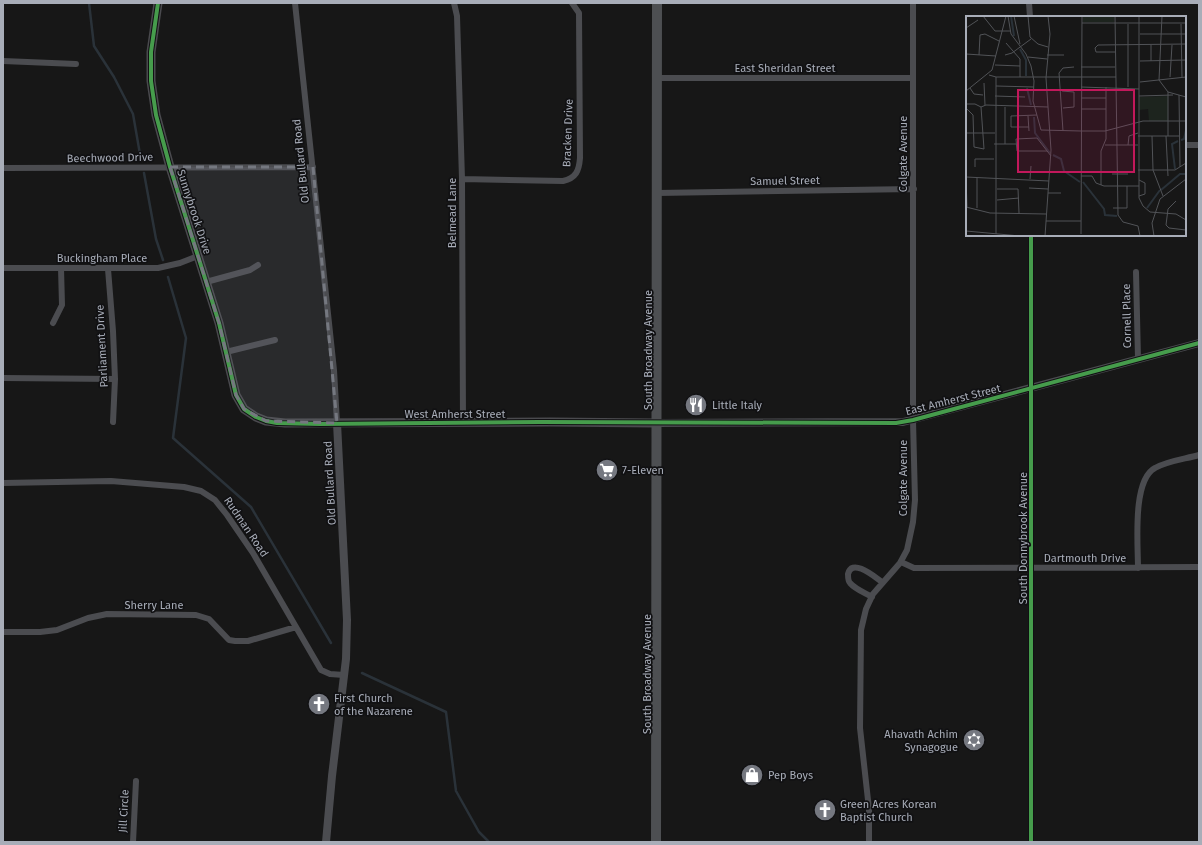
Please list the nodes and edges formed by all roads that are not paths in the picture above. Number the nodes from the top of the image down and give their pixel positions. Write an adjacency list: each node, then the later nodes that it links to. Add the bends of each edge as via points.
1 (158, 3): 15 (main road, Sunnybrook Drive, via 151,52 152,81 156,114)
2 (295, 3): 16 (street, Old Bullard Road)
3 (454, 3): 18 (street, Belmead Lane, via 457,16)
4 (572, 3): 18 (street, Bracken Drive, via 579,13 580,158 576,174 571,179 563,181)
5 (657, 3): 11 (main road, South Broadway Avenue)
6 (913, 3): 12 (street, Colgate Avenue)
7 (1029, 3): 8 (street)
8 (1030, 16)
9 (3, 61): 10 (street)
10 (76, 64)
11 (657, 78): 12 (street, East Sheridan Street); 20 (main road, South Broadway Avenue)
12 (913, 78): 19 (street, Colgate Avenue)
13 (1186, 145): 14 (street)
14 (1199, 145)
15 (170, 167): 16 (street, Beechwood Drive); 17 (street, Beechwood Drive); 22 (main road, Sunnybrook Drive)
16 (313, 167): 40 (street, Old Bullard Road)
17 (3, 168)
18 (462, 179): 41 (street, Belmead Lane)
19 (914, 190): 20 (street, Samuel Street); 38 (street, Colgate Avenue)
20 (658, 193): 42 (main road, South Broadway Avenue)
21 (1031, 236): 36 (street, South Donnybrook Avenue)
22 (198, 256): 26 (street, Buckingham Place, via 163,268); 28 (main road, Sunnybrook Drive)
23 (258, 265): 28 (street, via 250,270)
24 (3, 268): 25 (street, Buckingham Place)
25 (61, 268): 26 (street, Buckingham Place); 29 (street, via 62,305)
26 (108, 269): 35 (street, Parliament Drive, via 114,331)
27 (1136, 272): 33 (street, Cornell Place)
28 (206, 282): 32 (main road, Sunnybrook Drive)
29 (52, 323)
30 (275, 340): 32 (street)
31 (1199, 343): 33 (street, East Amherst Street)
32 (226, 352): 37 (main road, Sunnybrook Drive, via 236,395 244,409)
33 (1138, 359): 36 (street, East Amherst Street)
34 (3, 378): 35 (street)
35 (115, 379): 39 (street, Parliament Drive)
36 (1032, 388): 38 (street, East Amherst Street); 47 (street, South Donnybrook Avenue)
37 (256, 416): 40 (main road, West Amherst Street, via 266,422 277,423)
38 (913, 420): 42 (street, East Amherst Street, via 896,423); 45 (street, Colgate Avenue, via 913,522 907,550)
39 (113, 422)
40 (338, 423): 41 (main road, West Amherst Street); 53 (street, Old Bullard Road, via 347,620)
41 (463, 423): 42 (main road, West Amherst Street)
42 (656, 424): 57 (main road, South Broadway Avenue)
43 (1199, 455): 48 (street, via 1154,468 1142,484 1139,499)
44 (3, 483): 51 (street, Rudman Road, via 111,481 184,487 201,491 215,500 227,515 253,553)
45 (901, 562): 47 (street, Dartmouth Drive, via 914,568); 49 (street, Colgate Avenue)
46 (1199, 567): 48 (street, Dartmouth Drive)
47 (1032, 568): 48 (street, Dartmouth Drive); 59 (street, South Donnybrook Avenue)
48 (1138, 568)
49 (882, 582): 50 (street, Colgate Avenue); 50 (street, via 860,568 850,571 848,576 851,584)
50 (872, 597): 58 (street, Colgate Avenue, via 862,624 860,642 860,728 869,809)
51 (296, 627): 52 (street, Sherry Lane, via 248,641 234,641 229,640 209,619 196,615 107,614 57,630); 53 (street, Rudman Road, via 321,670)
52 (3, 632)
53 (344, 675): 56 (street, Old Bullard Road)
54 (136, 781): 55 (street, Jill Circle)
55 (133, 842)
56 (326, 842)
57 (656, 842)
58 (869, 842)
59 (1032, 842)

